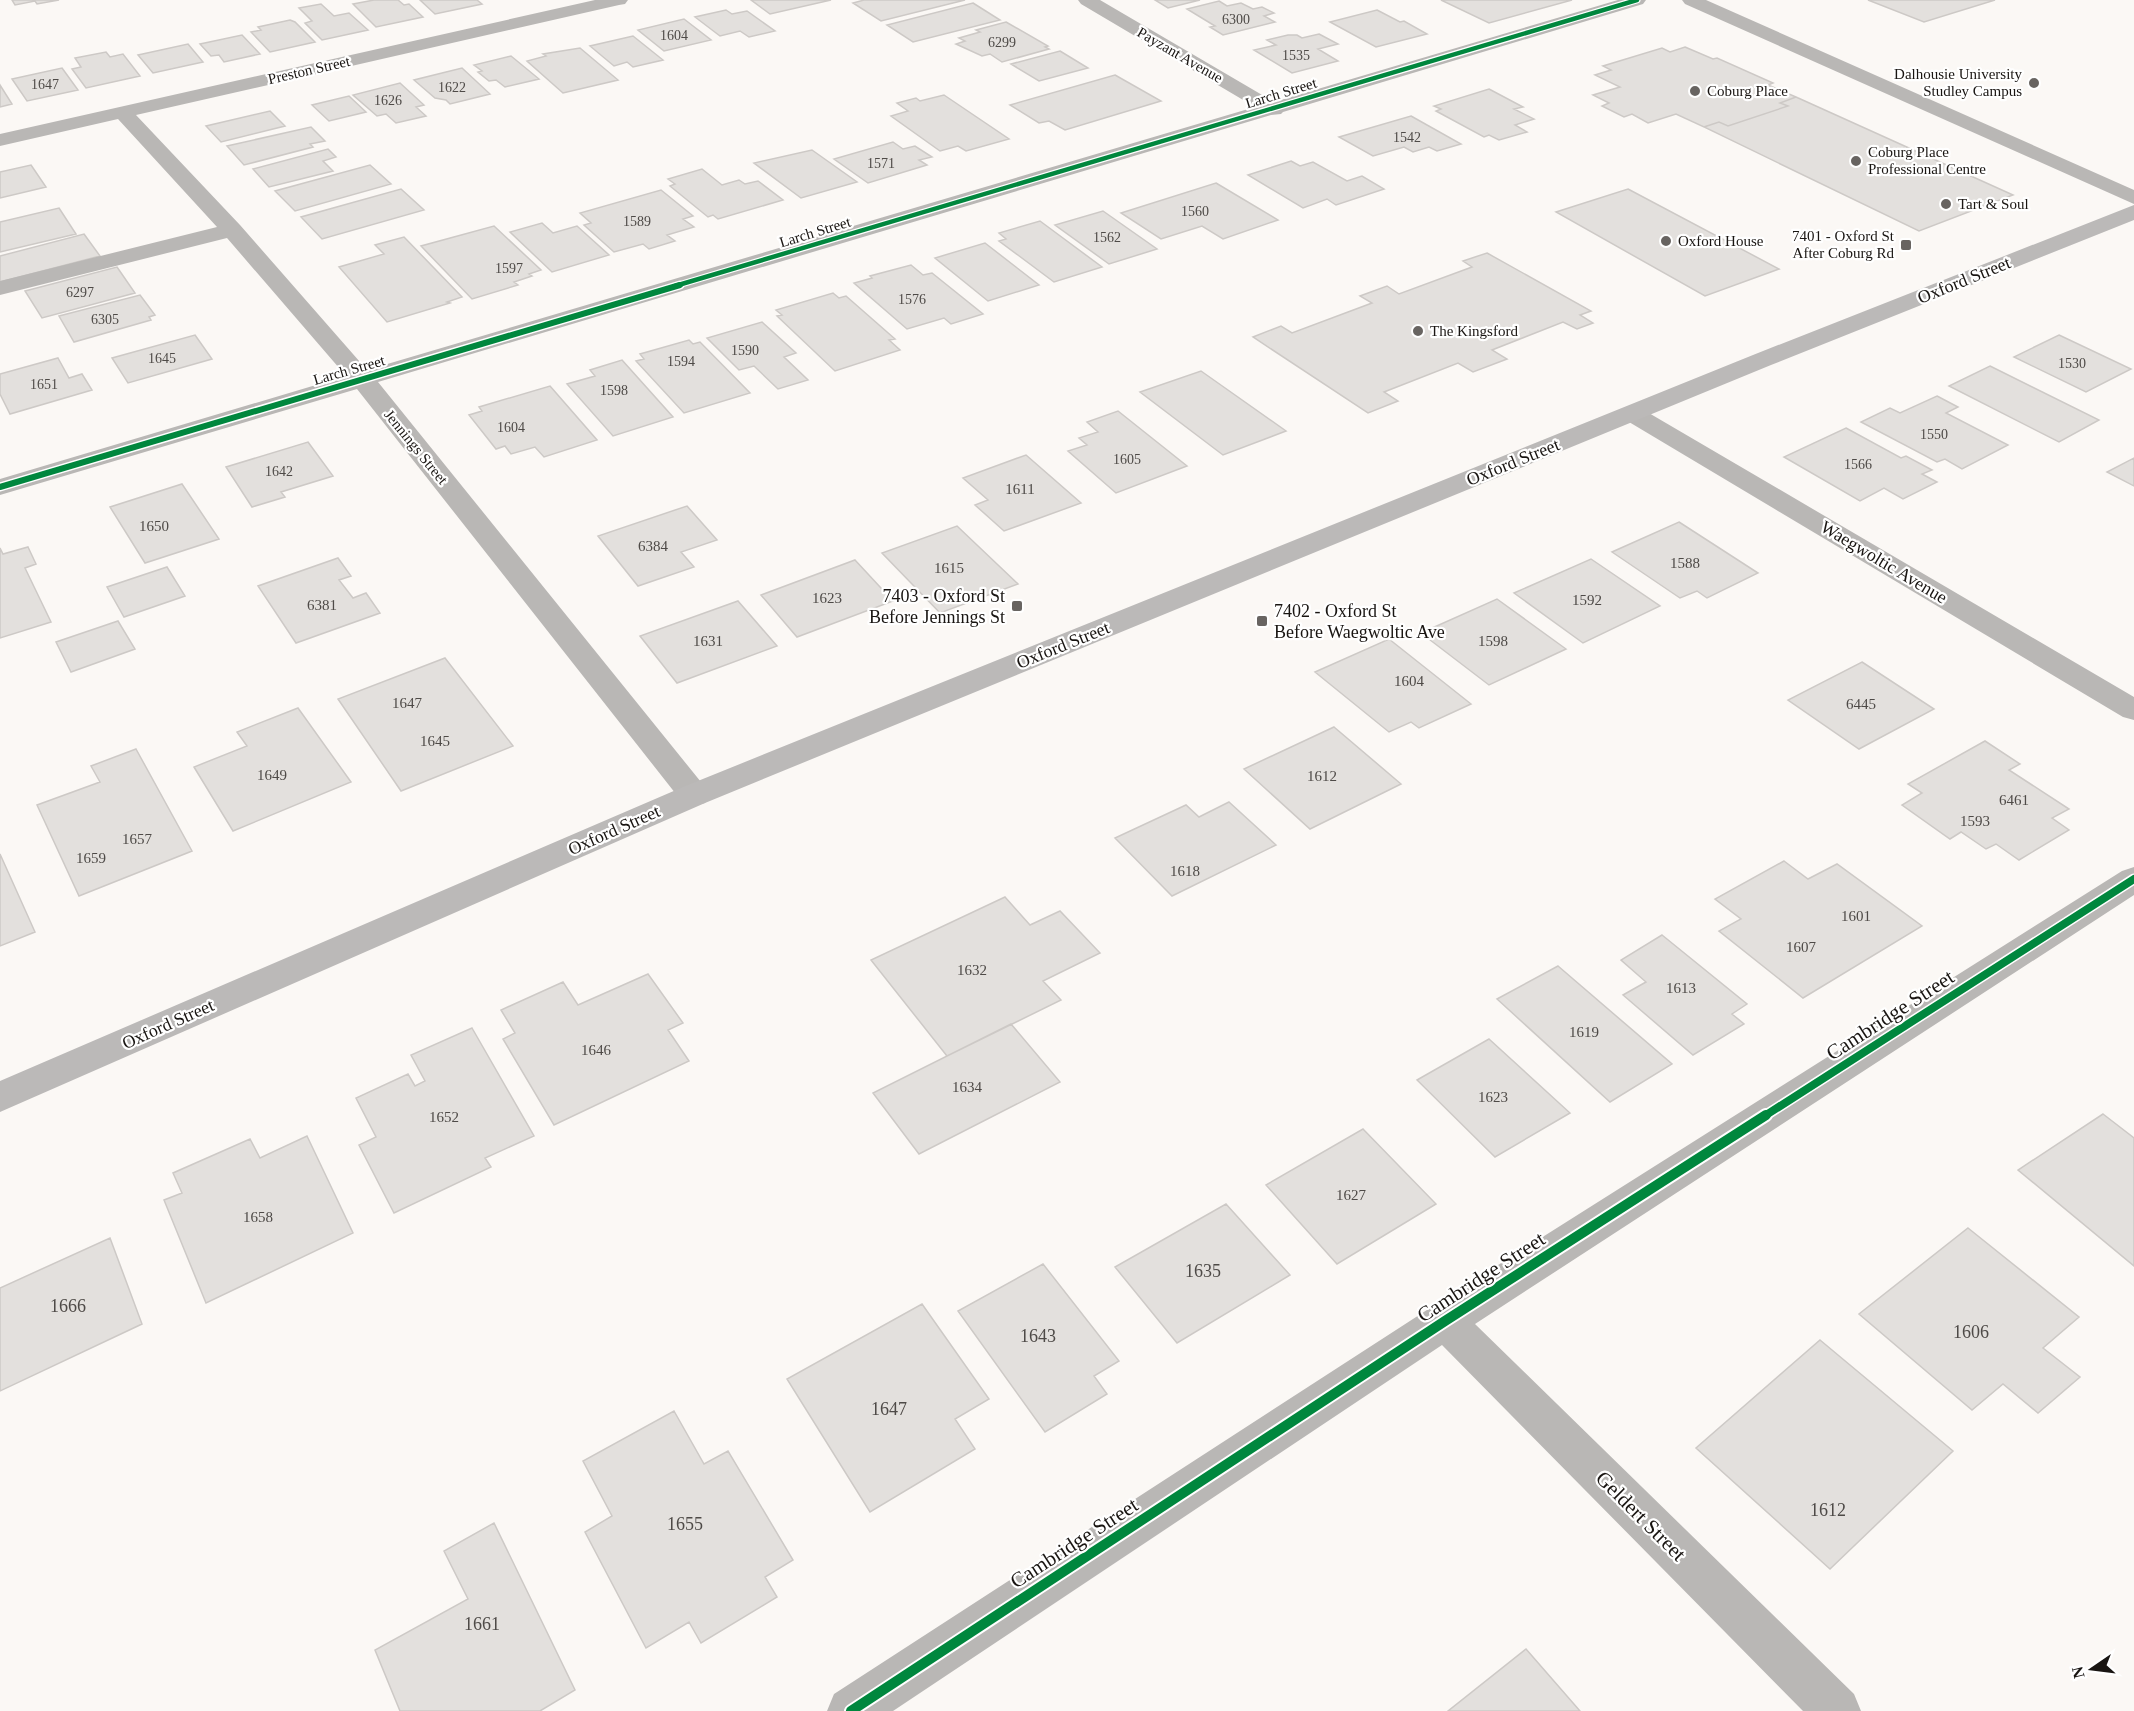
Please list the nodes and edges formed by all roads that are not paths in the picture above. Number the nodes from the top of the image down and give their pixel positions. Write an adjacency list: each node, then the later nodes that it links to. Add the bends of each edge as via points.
1 (542, 0): 6 (street)
2 (619, 0): 6 (street, Preston Street)
3 (1087, 0): 7 (street, Payzant Avenue)
4 (1636, 0): 7 (street, Larch Street)
5 (1691, 0): 10 (street)
6 (560, 14): 8 (street, Preston Street)
7 (1274, 110): 14 (street, Larch Street)
8 (122, 112): 9 (street, Preston Street); 12 (street, Jennings Street)
9 (0, 140)
10 (2134, 198)
11 (2134, 212): 15 (main road, Oxford Street)
12 (232, 230): 13 (street); 14 (street, Jennings Street)
13 (0, 288)
14 (363, 380): 16 (street, Larch Street); 18 (street, Jennings Street)
15 (1633, 414): 17 (street, Waegwoltic Avenue); 18 (main road, Oxford Street)
16 (0, 487)
17 (2134, 710)
18 (694, 795): 20 (main road, Oxford Street)
19 (2134, 879): 21 (street, Cambridge Street)
20 (0, 1097)
21 (1445, 1321): 22 (street, Cambridge Street); 23 (street, Geldert Street)
22 (851, 1711)
23 (1837, 1711)

